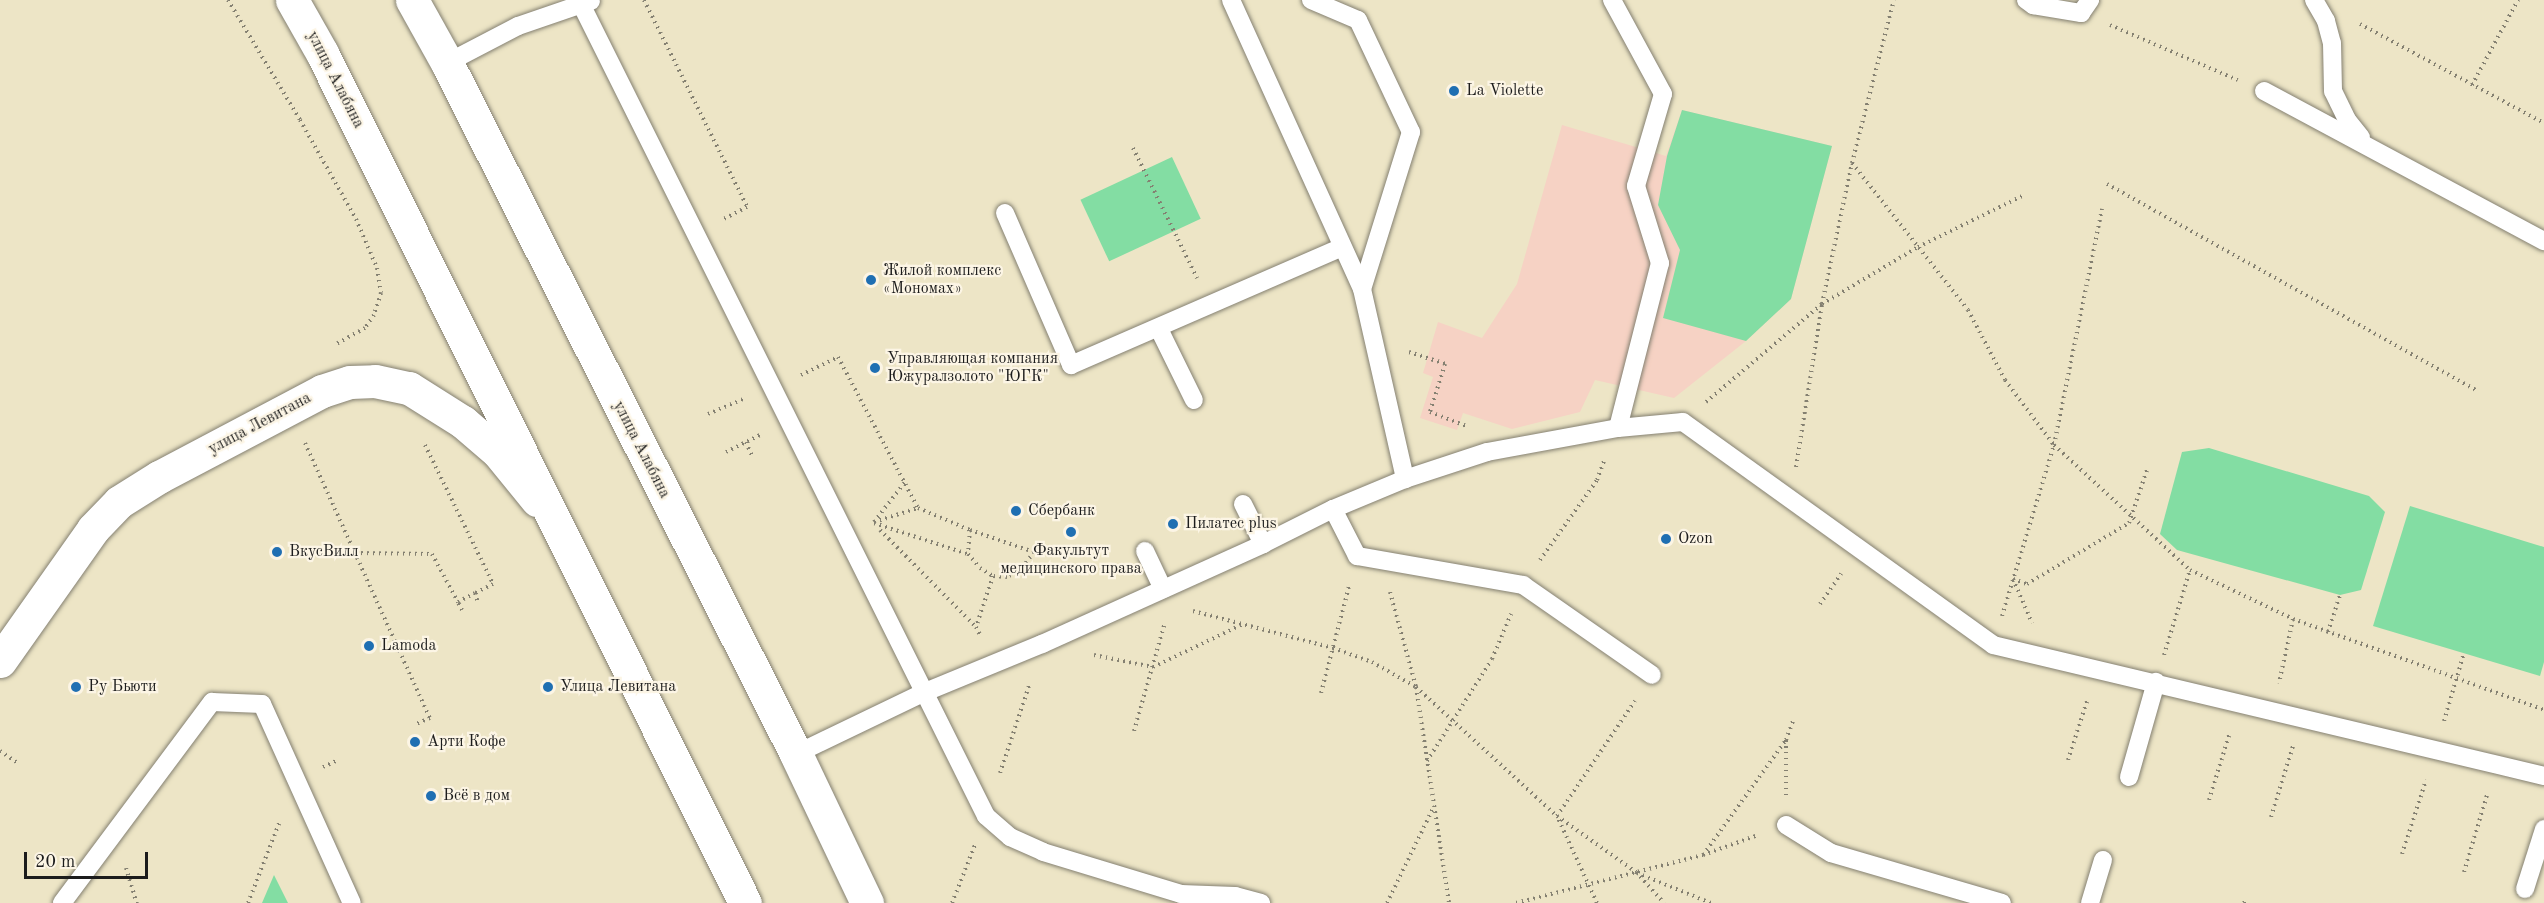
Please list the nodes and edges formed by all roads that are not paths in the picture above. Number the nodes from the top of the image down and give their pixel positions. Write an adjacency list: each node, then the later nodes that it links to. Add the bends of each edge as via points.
1 (292, 0): 23 (main road, улица Алабяна)
2 (412, 0): 10 (main road, улица Алабяна)
3 (1231, 0): 15 (lane)
4 (1311, 0): 16 (lane, via 1358,20 1411,132)
5 (1612, 0): 19 (lane, via 1663,94 1636,186 1660,263)
6 (2026, 0): 9 (lane, via 2033,5)
7 (2314, 0): 12 (lane, via 2332,43 2333,91 2347,120)
8 (587, 2): 10 (lane, via 518,26); 30 (lane)
9 (2085, 6)
10 (447, 63): 31 (main road, улица Алабяна)
11 (2264, 91): 12 (lane)
12 (2368, 145): 14 (lane)
13 (1005, 213): 17 (lane, via 1071,365)
14 (2544, 241)
15 (1343, 247): 16 (lane); 17 (lane)
16 (1362, 289): 20 (lane)
17 (1159, 329): 18 (lane)
18 (1194, 400)
19 (1618, 428): 20 (lane, via 1487,452); 29 (lane, via 1683,422 1993,645)
20 (1405, 479): 22 (lane)
21 (1243, 504): 24 (lane)
22 (1333, 508): 24 (lane); 28 (lane, via 1357,556 1523,585)
23 (556, 523): 27 (main road, улица Левитана, via 498,452 464,422 409,388 375,381 350,382 322,391 119,502 93,529); 34 (main road, улица Алабяна)
24 (1263, 544): 26 (lane)
25 (1145, 551): 26 (lane)
26 (1167, 597): 30 (lane)
27 (0, 661)
28 (1652, 675)
29 (2156, 682): 32 (lane); 33 (lane)
30 (923, 693): 31 (lane); 45 (lane, via 986,816 1010,837 1043,852 1181,894 1235,896)
31 (796, 754): 43 (main road, улица Алабяна); 44 (main road)
32 (2544, 776)
33 (2129, 777)
34 (690, 794): 41 (main road); 42 (main road, улица Алабяна)
35 (1786, 825): 46 (lane, via 1832,853)
36 (2544, 829): 38 (lane)
37 (2103, 860): 47 (lane)
38 (2525, 889)
39 (62, 903): 40 (lane, via 212,702 262,704)
40 (352, 903)
41 (720, 903)
42 (745, 903)
43 (867, 903)
44 (888, 903)
45 (1261, 903)
46 (2002, 903)
47 (2091, 903)

